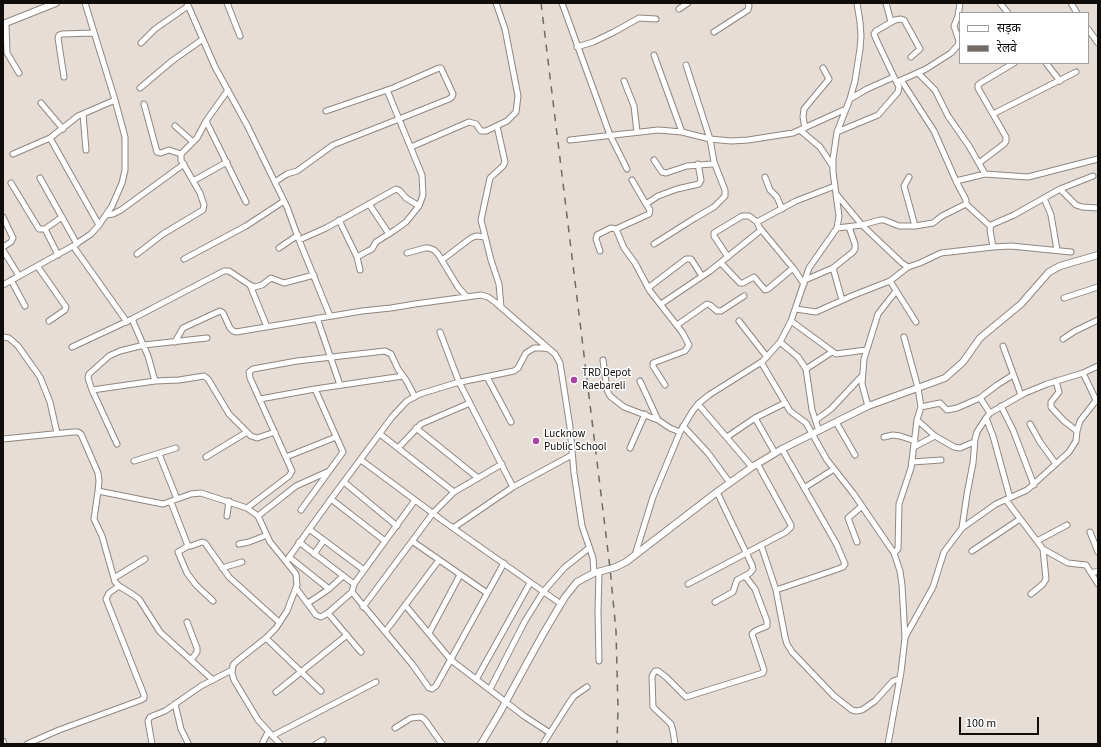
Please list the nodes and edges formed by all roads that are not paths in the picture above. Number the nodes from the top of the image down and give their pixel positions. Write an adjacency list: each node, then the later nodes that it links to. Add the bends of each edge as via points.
1 (56, 3): 19 (street)
2 (85, 3): 22 (street)
3 (227, 3): 23 (street)
4 (496, 3): 55 (street, via 505,29 518,96 516,112 507,121)
5 (562, 3): 27 (street)
6 (688, 3): 14 (street)
7 (748, 3): 21 (street, via 748,10)
8 (857, 3): 44 (street, via 860,49)
9 (886, 3): 18 (street)
10 (960, 3): 36 (street, via 954,26 958,45)
11 (1000, 3): 15 (street)
12 (1071, 3): 16 (street)
13 (188, 4): 24 (street); 25 (street)
14 (679, 9)
15 (1007, 12)
16 (1076, 12)
17 (656, 20): 27 (street, via 639,18 593,42)
18 (891, 22): 29 (street, via 899,19 906,23 920,49); 38 (street, via 874,34)
19 (4, 24): 35 (street, via 7,53)
20 (1089, 30): 26 (street)
21 (714, 32)
22 (94, 33): 37 (street, via 60,35 58,38); 45 (street)
23 (240, 36)
24 (203, 40): 41 (street, via 172,61); 42 (street)
25 (141, 43)
26 (1098, 43)
27 (577, 46): 61 (street)
28 (654, 55): 59 (street)
29 (911, 58)
30 (1012, 64): 51 (street, via 978,85)
31 (1047, 64): 40 (street)
32 (686, 65): 63 (street)
33 (824, 68): 57 (street, via 829,79 804,108)
34 (1076, 72): 40 (street)
35 (19, 73)
36 (918, 73): 38 (street); 74 (street, via 935,90 948,116)
37 (64, 77)
38 (897, 80): 44 (street, via 867,89); 60 (street, via 898,92 878,115); 86 (street, via 934,131)
39 (624, 81): 58 (street, via 634,106)
40 (1060, 81): 51 (street)
41 (140, 88)
42 (228, 90): 53 (street); 87 (street)
43 (387, 90): 49 (street); 52 (street); 52 (street, via 441,68 452,92 453,96 449,99)
44 (850, 99): 48 (street)
45 (115, 100): 50 (street); 101 (street, via 125,136 125,170 117,197)
46 (41, 103): 56 (street)
47 (144, 104): 69 (street, via 157,152 170,150)
48 (846, 109): 57 (street); 60 (street)
49 (326, 111)
50 (83, 114): 56 (street); 67 (street)
51 (993, 114): 74 (street, via 1006,141)
52 (399, 120): 66 (street); 87 (street, via 333,145 297,172 287,174)
53 (206, 121): 65 (street); 72 (street)
54 (175, 126): 65 (street)
55 (496, 126): 66 (street, via 484,132 476,124 469,122); 117 (street, via 505,162 488,183 481,220)
56 (64, 128): 62 (street)
57 (802, 129): 63 (street, via 793,133 748,140); 77 (street, via 820,147)
58 (637, 132): 59 (street); 61 (street)
59 (682, 132): 63 (street)
60 (837, 132): 77 (street)
61 (610, 135): 64 (street); 78 (street)
62 (50, 138): 68 (street); 106 (street)
63 (710, 139): 73 (street)
64 (570, 140)
65 (193, 142): 69 (street)
66 (411, 147): 98 (street, via 422,175 423,195)
67 (86, 150)
68 (13, 154)
69 (181, 154): 75 (street)
70 (1098, 159): 79 (street, via 1028,177)
71 (654, 160): 76 (street, via 666,174)
72 (227, 162): 85 (street); 94 (street)
73 (714, 162): 76 (street); 118 (street, via 725,196 714,207)
74 (979, 163): 79 (street)
75 (184, 164): 85 (street); 101 (street, via 121,210)
76 (698, 164): 96 (street, via 701,180 699,184 663,194)
77 (833, 166): 89 (street)
78 (627, 169)
79 (985, 174): 86 (street)
80 (1093, 176): 90 (street)
81 (765, 177): 100 (street)
82 (909, 177): 108 (street, via 904,186)
83 (40, 178): 103 (street)
84 (632, 180): 96 (street)
85 (193, 181): 127 (street, via 200,193 203,210 163,234)
86 (956, 181): 97 (street)
87 (275, 182): 93 (street)
88 (11, 183): 112 (street, via 39,229)
89 (835, 186): 91 (street); 100 (street)
90 (1060, 189): 92 (street); 99 (street, via 1076,205)
91 (837, 194): 107 (street); 111 (street)
92 (1044, 198): 109 (street); 123 (street, via 1051,215)
93 (284, 201): 116 (street); 132 (street, via 246,226)
94 (246, 202)
95 (369, 204): 98 (street, via 397,189); 104 (street); 115 (street)
96 (646, 204): 113 (street, via 650,210 649,214)
97 (966, 204): 108 (street, via 933,223); 109 (street)
98 (419, 206): 115 (street, via 406,222)
99 (1098, 208)
100 (782, 209): 105 (street)
101 (106, 215): 106 (street)
102 (3, 217): 121 (street, via 13,238)
103 (62, 217): 112 (street); 119 (street)
104 (339, 220): 116 (street, via 326,228); 130 (street)
105 (758, 222): 114 (street); 131 (street, via 749,216 742,216 714,233)
106 (99, 225): 119 (street)
107 (862, 225): 108 (street, via 884,220 899,226); 110 (street); 136 (street)
108 (915, 226)
109 (990, 226): 120 (street)
110 (849, 227): 111 (street); 138 (street, via 855,249)
111 (837, 228): 145 (street, via 813,261)
112 (45, 229): 128 (street)
113 (616, 229): 124 (street, via 611,228 597,236); 149 (street, via 624,248)
114 (761, 230): 131 (street); 137 (street)
115 (389, 234): 130 (street, via 376,242 372,249)
116 (299, 237): 122 (street); 140 (street)
117 (485, 237): 133 (street, via 471,238); 157 (street, via 499,284)
118 (654, 244)
119 (75, 245): 128 (street); 161 (street)
120 (993, 247): 123 (street); 136 (street, via 941,253)
121 (3, 248): 141 (street)
122 (279, 248)
123 (1057, 250): 125 (street)
124 (600, 251)
125 (1071, 252)
126 (407, 253): 133 (street, via 429,248)
127 (137, 254)
128 (58, 255): 135 (street)
129 (1098, 255): 199 (street, via 1060,266 1049,272 1021,304 980,338 957,368 945,378)
130 (357, 257): 139 (street)
131 (728, 257): 134 (street)
132 (184, 259)
133 (442, 260): 152 (street)
134 (721, 263): 137 (street, via 740,283 754,277 765,290); 142 (street)
135 (38, 267): 141 (street); 163 (street, via 66,307)
136 (908, 267): 144 (street)
137 (793, 268): 145 (street)
138 (833, 268): 145 (street); 154 (street)
139 (360, 270)
140 (314, 275): 147 (street, via 284,283 271,278 259,286); 159 (street)
141 (19, 276): 143 (street)
142 (702, 276): 149 (street, via 691,259 686,259); 155 (street)
143 (11, 280): 146 (street); 156 (street)
144 (890, 281): 150 (street); 154 (street)
145 (805, 282): 158 (street)
146 (3, 285)
147 (250, 285): 161 (street, via 229,271 224,271); 168 (street)
148 (1098, 287): 153 (street)
149 (648, 288): 155 (street)
150 (896, 291): 166 (street); 180 (street, via 878,314)
151 (744, 296): 167 (street, via 721,311 707,304)
152 (467, 297): 157 (street, via 485,296); 159 (street)
153 (1064, 298)
154 (842, 300): 158 (street, via 816,312)
155 (661, 304): 167 (street)
156 (25, 306)
157 (501, 307): 179 (street)
158 (796, 309): 165 (street)
159 (330, 316): 160 (street)
160 (317, 318): 168 (street); 182 (street)
161 (129, 320): 176 (street); 178 (street)
162 (1098, 320): 173 (street, via 1075,330)
163 (49, 321)
164 (739, 321): 183 (street)
165 (792, 321): 175 (street); 181 (street)
166 (916, 322)
167 (677, 326): 198 (street, via 686,337 689,347 652,364)
168 (267, 327): 174 (street, via 233,331 220,311 183,328)
169 (440, 332): 196 (street)
170 (3, 337): 230 (street, via 9,338 18,346 40,377 50,402)
171 (904, 337): 199 (street)
172 (208, 338): 174 (street)
173 (1063, 339)
174 (175, 342): 176 (street)
175 (780, 342): 183 (street); 187 (street, via 798,357)
176 (144, 345): 193 (street); 201 (street, via 113,354 90,372 88,376)
177 (1003, 346): 190 (street)
178 (72, 347)
179 (549, 349): 191 (street, via 529,350 516,370); 247 (street, via 560,363)
180 (866, 350): 181 (street, via 841,354); 192 (street)
181 (832, 352): 187 (street)
182 (331, 357): 189 (street, via 389,352); 197 (street); 205 (street, via 253,369 249,375)
183 (767, 357): 185 (street)
184 (603, 360): 214 (street, via 610,396 624,407)
185 (761, 362): 208 (street); 209 (street)
186 (1098, 366): 188 (street)
187 (806, 369): 218 (street, via 809,395)
188 (1083, 374): 195 (street); 206 (street)
189 (403, 376): 197 (street); 203 (street)
190 (1013, 376): 202 (street); 204 (street)
191 (487, 377): 196 (street); 220 (street)
192 (861, 378): 210 (street); 218 (street, via 826,414)
193 (155, 381): 201 (street); 227 (street, via 206,377 229,414)
194 (640, 381): 217 (street)
195 (1056, 381): 202 (street); 226 (street, via 1059,392 1051,402 1051,407 1064,422)
196 (460, 382): 203 (street); 207 (street)
197 (340, 385): 200 (street)
198 (665, 385)
199 (918, 388): 210 (street); 212 (street)
200 (315, 389): 205 (street); 234 (street)
201 (92, 390): 239 (street)
202 (1021, 395): 211 (street)
203 (415, 397): 231 (street, via 401,407)
204 (980, 398): 212 (street, via 948,410 940,403); 213 (street)
205 (260, 399): 228 (street)
206 (1097, 400): 226 (street, via 1080,421)
207 (470, 403): 224 (street); 255 (street)
208 (785, 403): 215 (street); 232 (street, via 790,411 804,421)
209 (698, 404): 223 (street); 235 (street)
210 (868, 406): 221 (street)
211 (1001, 406): 213 (street); 263 (street)
212 (921, 407): 219 (street)
213 (990, 413): 216 (street)
214 (645, 414): 217 (street); 243 (street)
215 (755, 418): 235 (street); 245 (street)
216 (986, 418): 238 (street); 271 (street, via 994,436)
217 (658, 420): 229 (street)
218 (816, 420): 225 (street)
219 (917, 420): 233 (street); 240 (street)
220 (511, 422)
221 (836, 422): 225 (street); 248 (street)
222 (1030, 424): 256 (street)
223 (684, 426): 229 (street); 262 (street, via 708,452)
224 (416, 428): 242 (street); 260 (street)
225 (819, 431): 232 (street)
226 (1077, 431): 256 (street, via 1073,447)
227 (247, 432): 228 (street, via 257,438); 249 (street)
228 (275, 432): 250 (street)
229 (680, 432): 306 (street, via 653,497)
230 (57, 433): 237 (street); 266 (street, via 81,434 98,473)
231 (380, 434): 242 (street); 251 (street)
232 (813, 434): 244 (street); 258 (street)
233 (935, 436): 238 (street, via 957,448); 240 (street)
234 (336, 437): 250 (street); 259 (street, via 343,452)
235 (727, 437): 257 (street)
236 (884, 437): 240 (street, via 900,436)
237 (3, 439)
238 (974, 442): 285 (street)
239 (117, 444)
240 (915, 444): 254 (street)
241 (176, 448): 246 (street)
242 (398, 448): 267 (street)
243 (630, 448)
244 (782, 449): 245 (street); 265 (street)
245 (775, 453): 257 (street)
246 (159, 454): 253 (street); 269 (street)
247 (572, 455): 264 (street); 299 (street, via 582,526)
248 (855, 455)
249 (206, 457)
250 (286, 457): 276 (street, via 292,468 291,474)
251 (361, 460): 261 (street); 272 (street)
252 (941, 460): 254 (street)
253 (134, 461)
254 (912, 462): 304 (street, via 899,504 898,549)
255 (502, 464): 260 (street); 264 (street)
256 (1056, 464): 263 (street)
257 (755, 466): 262 (street); 297 (street, via 791,525 790,529)
258 (834, 469): 265 (street); 275 (street)
259 (328, 472): 277 (street); 280 (street, via 296,486)
260 (478, 478): 267 (street)
261 (344, 482): 270 (street); 283 (street)
262 (730, 482): 268 (street)
263 (1034, 485): 271 (street)
264 (513, 487): 284 (street)
265 (804, 488): 328 (street, via 845,564 836,570)
266 (98, 491): 273 (street, via 159,504); 320 (street, via 94,519 102,536)
267 (454, 492): 278 (street)
268 (717, 492): 302 (street); 306 (street)
269 (177, 499): 273 (street); 274 (street, via 201,492)
270 (331, 499): 286 (street); 290 (street)
271 (1008, 499): 281 (street); 285 (street, via 996,504)
272 (416, 500): 278 (street); 283 (street)
273 (171, 502): 298 (street)
274 (229, 502): 276 (street); 279 (street)
275 (862, 506): 293 (street, via 848,518); 304 (street)
276 (248, 508): 280 (street)
277 (301, 510)
278 (433, 513): 284 (street); 291 (street)
279 (227, 516)
280 (258, 516): 288 (street)
281 (1020, 519): 294 (street); 301 (street)
282 (1067, 525): 294 (street)
283 (397, 526): 290 (street)
284 (453, 528): 311 (street)
285 (962, 528): 346 (street, via 944,552 933,587)
286 (309, 529): 289 (street); 292 (street)
287 (1090, 532): 296 (street)
288 (267, 535): 295 (street); 307 (street, via 270,542)
289 (324, 540): 305 (street); 313 (street)
290 (385, 541): 313 (street)
291 (412, 541): 309 (street); 338 (street)
292 (299, 542): 305 (street); 307 (street)
293 (858, 542)
294 (1037, 542): 300 (street)
295 (239, 544)
296 (1097, 544): 303 (street)
297 (761, 545): 302 (street); 328 (street)
298 (188, 546): 312 (street, via 205,543); 333 (street, via 178,552 187,573)
299 (589, 548): 315 (street); 330 (street, via 564,568)
300 (1043, 549): 316 (street, via 1068,563 1086,565); 332 (street, via 1046,579)
301 (972, 551)
302 (745, 552): 319 (street, via 753,570); 323 (street)
303 (1098, 552)
304 (894, 553): 346 (street, via 902,585)
305 (314, 554): 318 (street)
306 (635, 556): 315 (street, via 621,565)
307 (288, 558): 326 (street, via 298,580); 327 (street)
308 (145, 559): 320 (street)
309 (439, 560): 317 (street); 337 (street)
310 (242, 562): 312 (street)
311 (504, 563): 321 (street); 331 (street)
312 (222, 568): 341 (street)
313 (364, 570): 322 (street)
314 (1098, 571): 316 (street)
315 (597, 572): 336 (street, via 577,582); 350 (street)
316 (1091, 574): 324 (street)
317 (460, 575): 331 (street); 343 (street)
318 (343, 576): 322 (street); 327 (street)
319 (744, 576): 334 (street, via 737,580 733,592); 378 (street, via 755,589 767,622 767,626 752,634 763,673 686,697 671,680 658,670 654,672 653,707 671,724)
320 (114, 578): 325 (street)
321 (530, 583): 330 (street); 353 (street)
322 (354, 584): 329 (street)
323 (688, 584)
324 (1098, 584)
325 (119, 586): 348 (street, via 139,599 160,632); 370 (street, via 109,593 106,599 144,698)
326 (296, 588): 335 (street); 341 (street)
327 (329, 589): 335 (street)
328 (776, 590): 354 (street, via 787,644 847,707 856,711 862,710 875,701 893,680)
329 (352, 592): 338 (street); 339 (street)
330 (543, 592): 336 (street); 358 (street)
331 (487, 593): 349 (street)
332 (1031, 594)
333 (213, 601)
334 (714, 602)
335 (308, 603): 339 (street, via 319,617)
336 (561, 604): 361 (street)
337 (405, 605): 342 (street); 343 (street)
338 (364, 607): 342 (street)
339 (328, 613): 344 (street)
340 (187, 622): 348 (street, via 197,648)
341 (280, 622): 345 (street)
342 (385, 632): 349 (street, via 429,688 436,686)
343 (429, 633): 349 (street)
344 (347, 635): 347 (street); 352 (street)
345 (266, 638): 351 (street, via 242,656 233,665); 352 (street)
346 (905, 638): 354 (street)
347 (361, 652)
348 (191, 660): 355 (street)
349 (451, 660): 353 (street)
350 (599, 661)
351 (232, 670): 355 (street); 365 (street, via 234,680 253,712)
352 (302, 672): 359 (street); 360 (street)
353 (477, 678): 358 (street)
354 (899, 679): 379 (street)
355 (213, 680): 362 (street)
356 (376, 682): 365 (street)
357 (587, 687): 364 (street, via 574,696)
358 (490, 689): 361 (street)
359 (321, 691)
360 (276, 692)
361 (506, 701): 364 (street); 376 (street)
362 (175, 704): 368 (street, via 181,729); 371 (street, via 149,718)
363 (395, 728): 375 (street, via 411,718 421,717)
364 (550, 733): 377 (street)
365 (270, 734): 372 (street); 373 (street)
366 (323, 740): 374 (street)
367 (3, 741): 369 (street)
368 (188, 743)
369 (4, 744)
370 (27, 744)
371 (152, 744)
372 (262, 744)
373 (280, 744)
374 (316, 744)
375 (442, 744)
376 (481, 744)
377 (543, 744)
378 (675, 744)
379 (888, 744)

